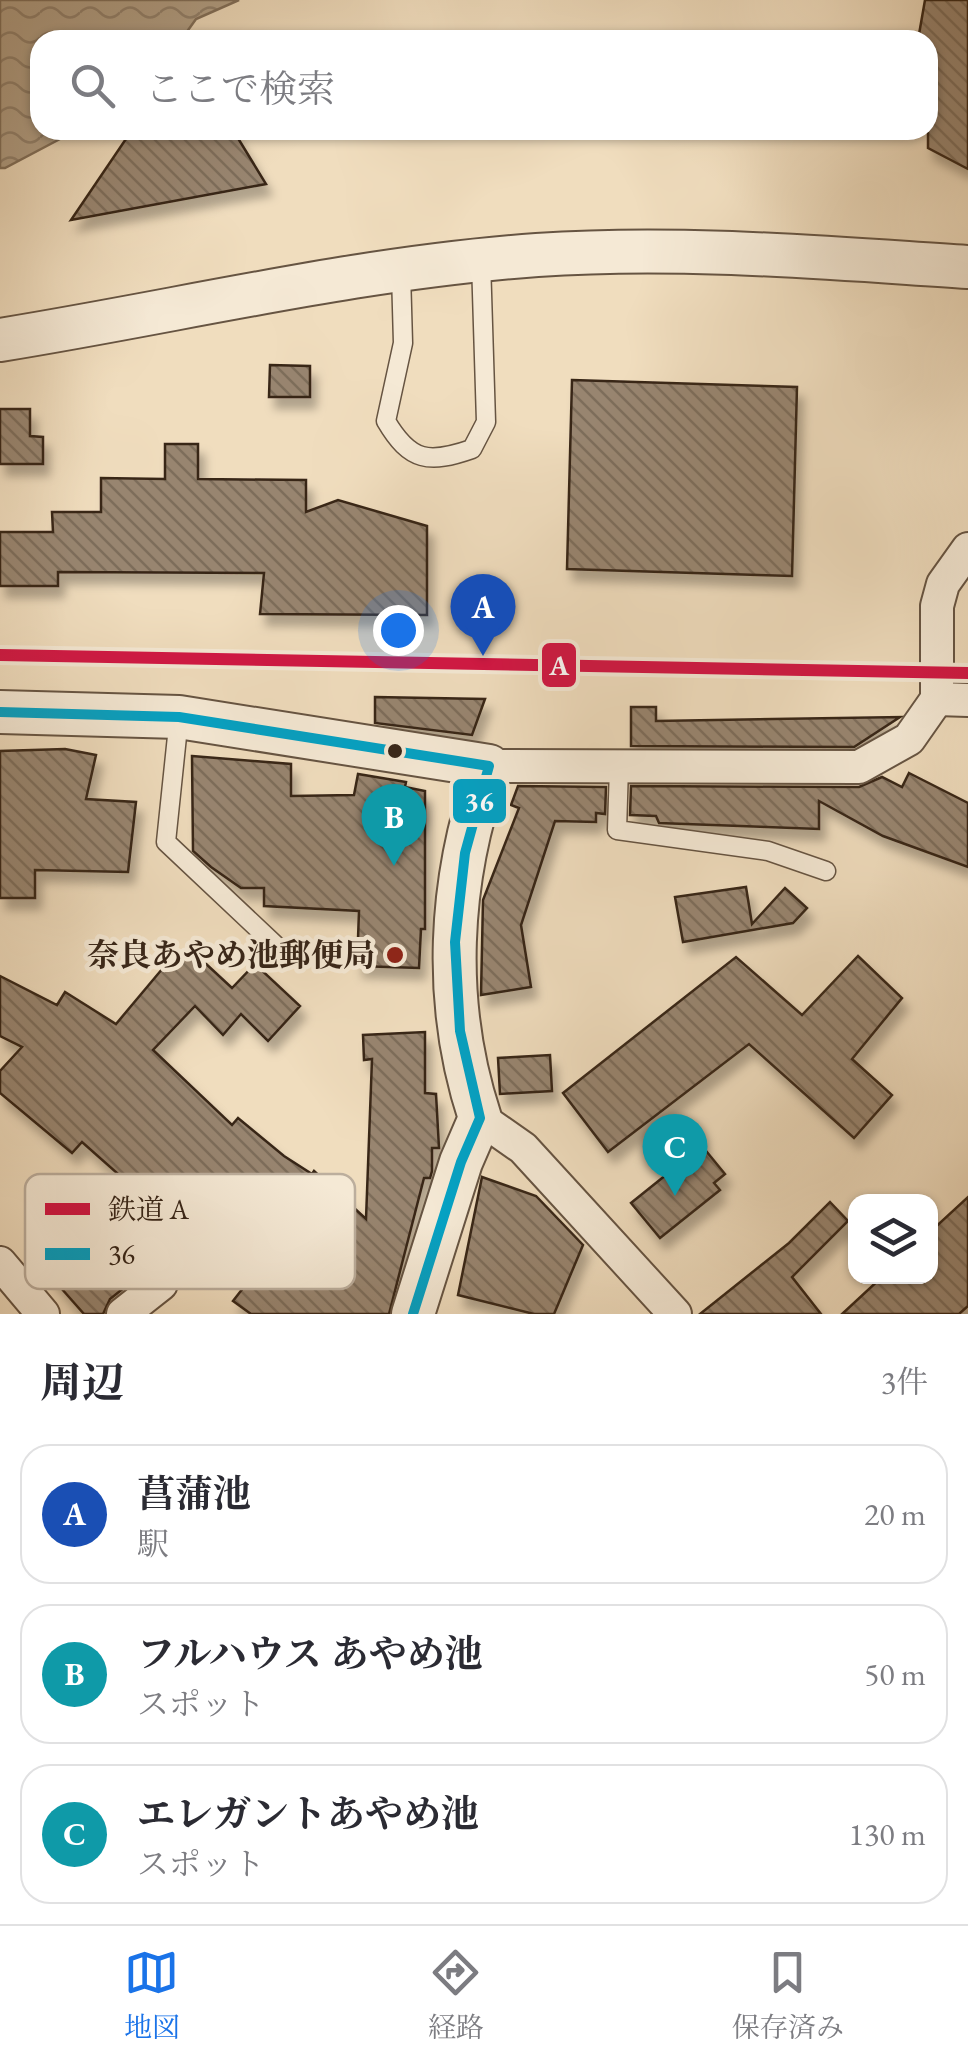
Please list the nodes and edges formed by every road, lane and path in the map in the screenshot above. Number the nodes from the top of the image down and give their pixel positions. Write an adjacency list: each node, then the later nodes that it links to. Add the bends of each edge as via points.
1 (480, 261): 2 (street, via 540,255 781,256); 3 (street); 3 (lane, via 486,422 472,449 438,461 401,448 386,421 403,343)
2 (968, 268)
3 (400, 273): 4 (street, via 351,275)
4 (0, 340)
5 (968, 549): 6 (street, via 943,584 937,606)
6 (952, 700): 10 (street, via 909,740 859,767)
7 (0, 712): 8 (street)
8 (179, 717): 9 (street); 12 (lane, via 166,842)
9 (489, 766): 10 (street); 13 (street, via 466,829 452,946 466,1077)
10 (619, 767): 11 (lane, via 617,830 768,850)
11 (826, 872)
12 (288, 956)
13 (480, 1118): 18 (street); 19 (street, via 522,1148)
14 (0, 1264): 16 (street)
15 (155, 1289): 17 (street)
16 (43, 1314)
17 (123, 1314)
18 (413, 1314)
19 (675, 1314)

